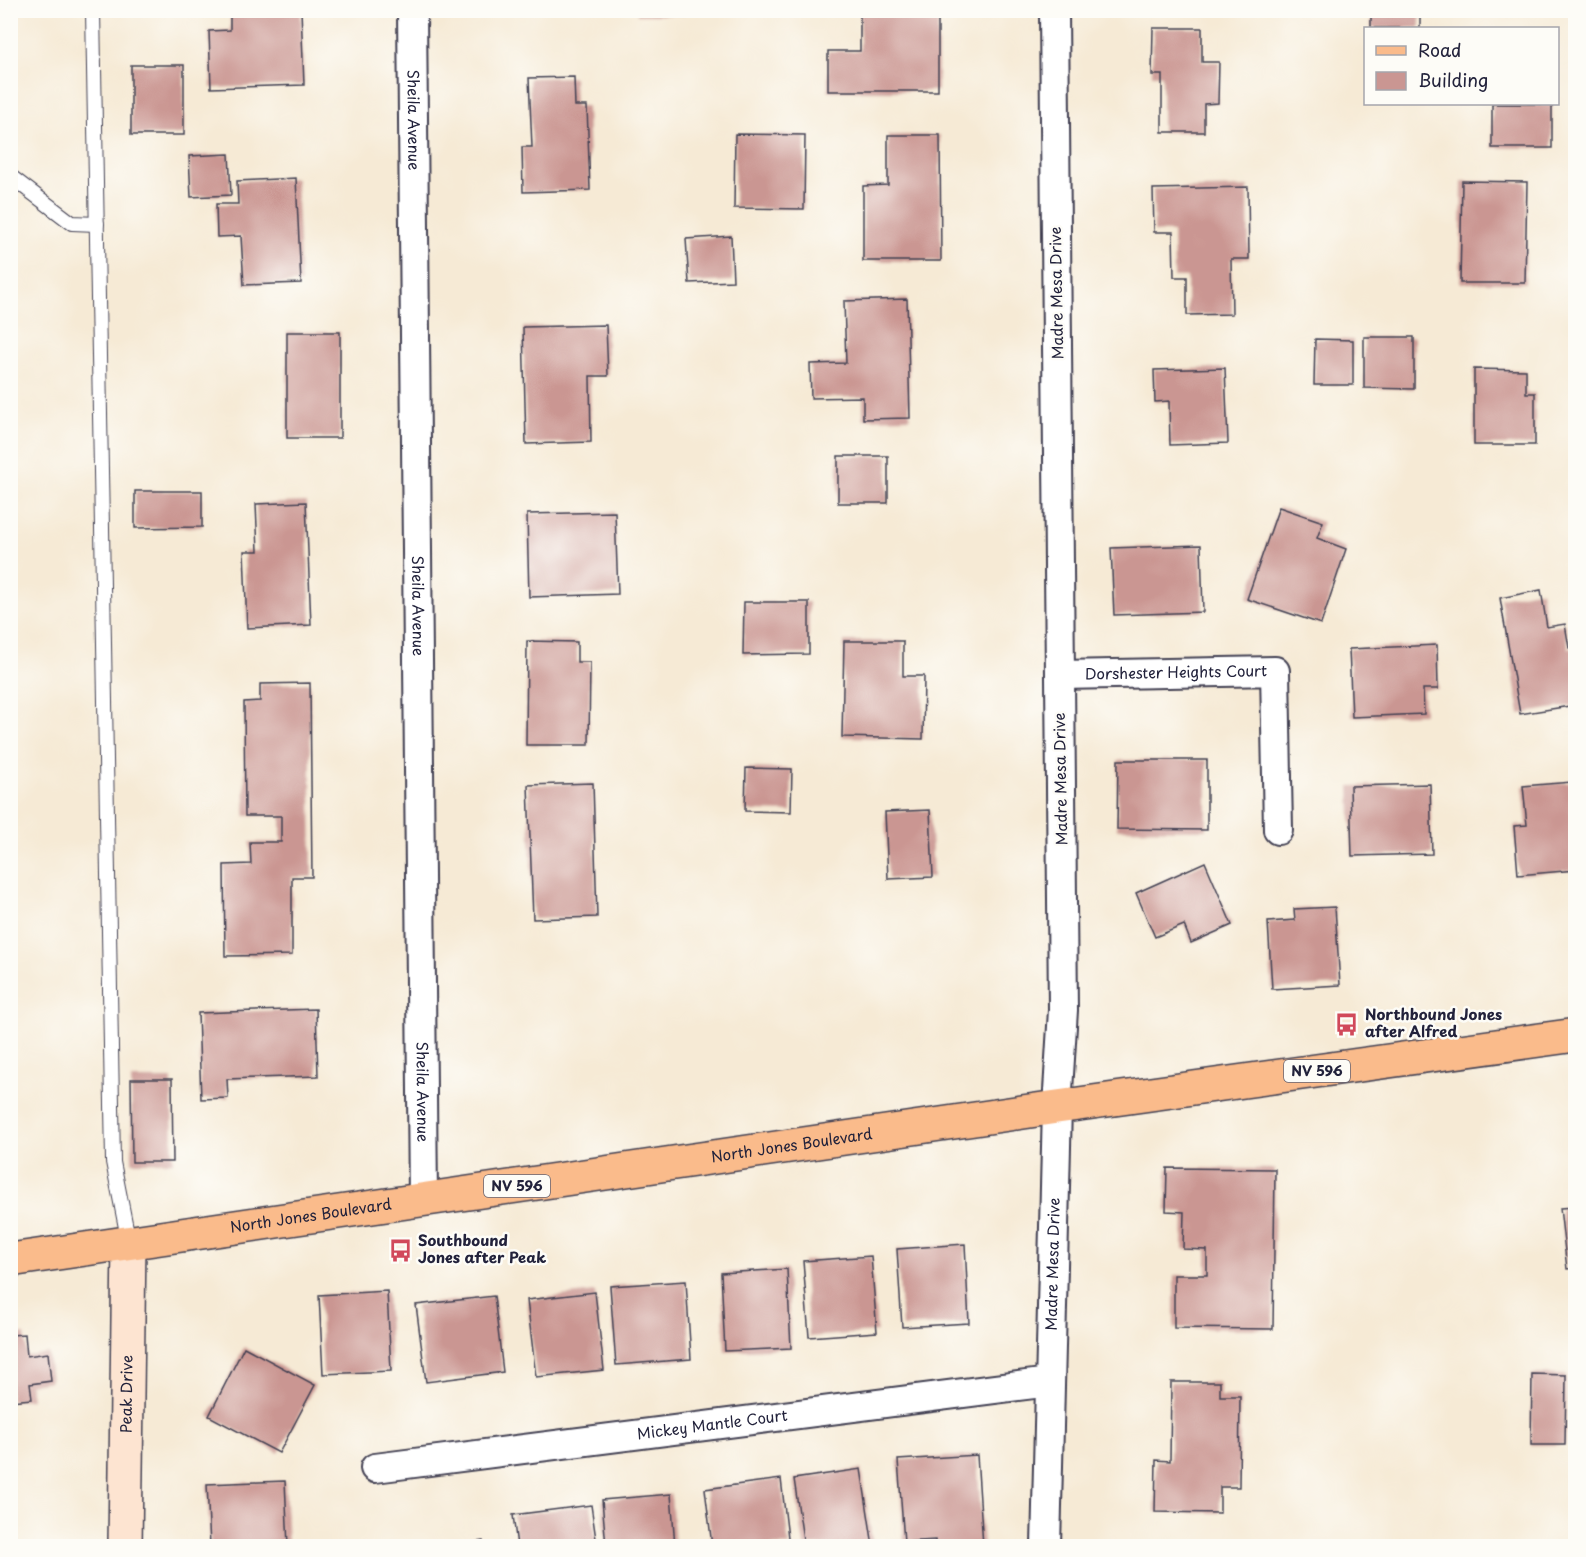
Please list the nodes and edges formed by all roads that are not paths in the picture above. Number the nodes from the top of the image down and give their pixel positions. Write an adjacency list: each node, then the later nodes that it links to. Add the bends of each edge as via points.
1 (93, 10): 5 (lane)
2 (411, 10): 10 (street, Sheila Avenue)
3 (1054, 10): 6 (street, Madre Mesa Drive)
4 (10, 176): 5 (lane, via 72,223)
5 (97, 224): 11 (lane, via 113,1162)
6 (1060, 675): 7 (street, Dorshester Heights Court, via 1275,671); 9 (street, Madre Mesa Drive, via 1063,1010)
7 (1278, 830)
8 (1575, 1035): 9 (main road, North Jones Boulevard / NV 596)
9 (1058, 1107): 10 (main road, North Jones Boulevard / NV 596); 13 (street, Madre Mesa Drive)
10 (423, 1200): 11 (main road, North Jones Boulevard / NV 596)
11 (129, 1243): 12 (main road, North Jones Boulevard / NV 596); 15 (street, Peak Drive)
12 (10, 1260)
13 (1050, 1382): 14 (street, Mickey Mantle Court); 16 (street, Madre Mesa Drive)
14 (375, 1468)
15 (125, 1546)
16 (1046, 1546)

